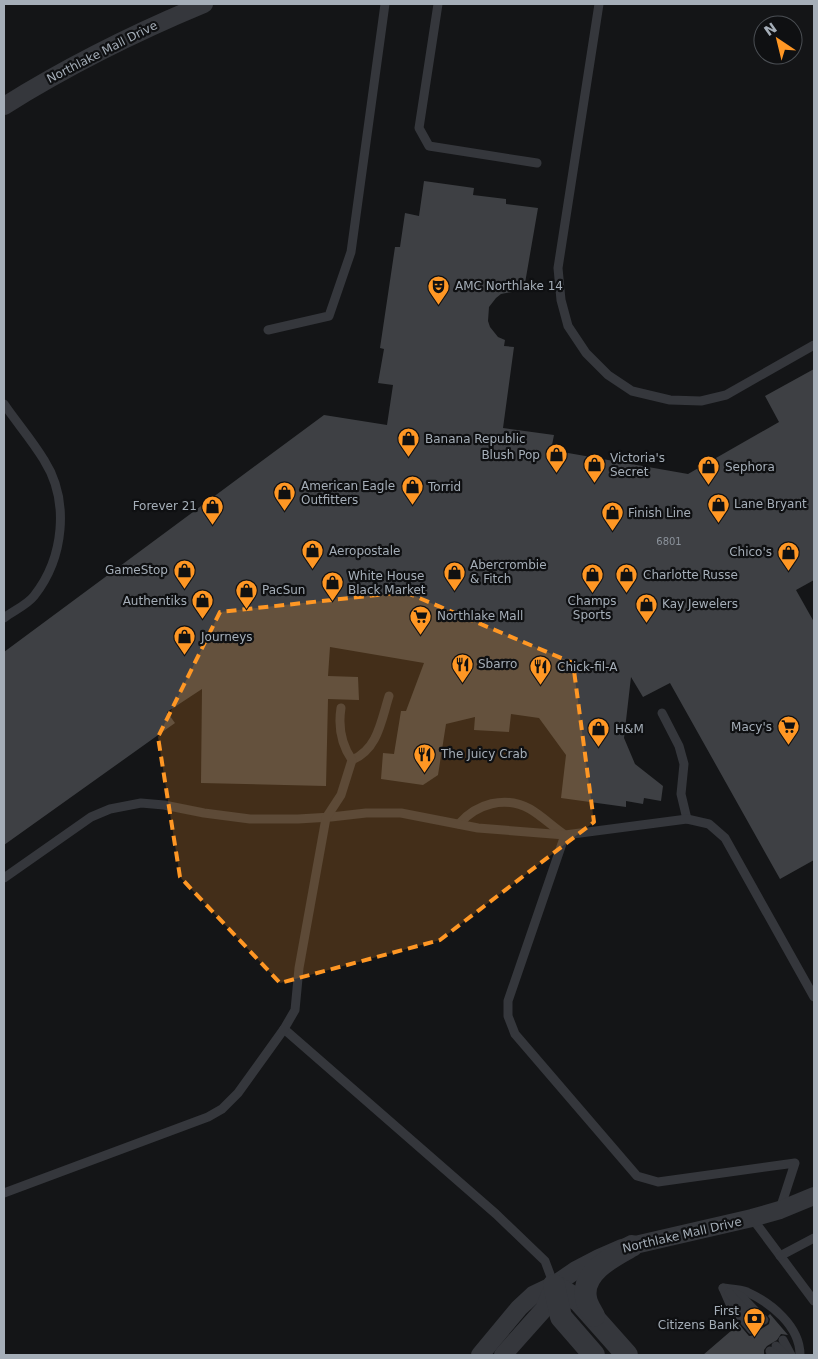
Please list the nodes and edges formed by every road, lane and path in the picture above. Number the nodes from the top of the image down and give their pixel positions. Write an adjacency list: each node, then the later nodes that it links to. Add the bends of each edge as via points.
1 (204, 4): 5 (street, Northlake Mall Drive, via 102,49)
2 (385, 4): 7 (lane, via 351,252 329,316)
3 (438, 4): 6 (lane, via 419,128 429,146)
4 (599, 4): 8 (lane, via 558,268 568,326 586,353 608,375 632,390 670,400 701,401 726,395)
5 (4, 106)
6 (537, 163)
7 (268, 330)
8 (814, 345)
9 (4, 404): 10 (lane, via 45,461 61,506 60,535 45,578 34,597)
10 (4, 618)
11 (389, 696): 14 (lane, via 370,747)
12 (341, 708): 14 (lane, via 342,743)
13 (662, 713): 16 (lane, via 684,764 681,794)
14 (352, 760): 15 (lane, via 341,795)
15 (326, 818): 17 (lane, via 401,813); 19 (lane, via 250,819 141,803 110,809 91,817); 21 (lane, via 299,968 295,1010)
16 (687, 819): 18 (lane); 20 (lane, via 709,824 725,838)
17 (459, 824): 18 (lane); 18 (lane, via 483,805 499,802 529,808)
18 (565, 835): 24 (lane, via 508,1001 508,1016 515,1034 637,1176 658,1182 795,1163)
19 (4, 878)
20 (814, 997)
21 (284, 1029): 22 (lane, via 238,1093 208,1117); 29 (lane, via 503,1221 545,1261)
22 (4, 1193)
23 (814, 1196): 24 (street, Northlake Mall Drive)
24 (780, 1210): 25 (street, Northlake Mall Drive)
25 (752, 1218): 27 (street, Northlake Mall Drive); 28 (lane)
26 (814, 1238): 28 (lane)
27 (632, 1246): 29 (street, Northlake Mall Drive, via 599,1258); 32 (street, via 603,1264 590,1279 586,1297)
28 (780, 1256): 31 (lane)
29 (554, 1286): 32 (street, via 579,1300); 34 (street, via 544,1309); 35 (street, Northlake Mall Drive, via 526,1301); 36 (street, via 561,1317)
30 (723, 1288): 30 (lane, via 730,1304 758,1325 742,1297); 40 (lane, via 745,1291 766,1302 794,1330)
31 (814, 1301)
32 (597, 1321): 37 (street)
33 (776, 1348): 38 (lane); 39 (lane)
34 (511, 1351)
35 (480, 1355)
36 (594, 1355)
37 (627, 1355)
38 (785, 1355)
39 (791, 1355)
40 (800, 1355)

